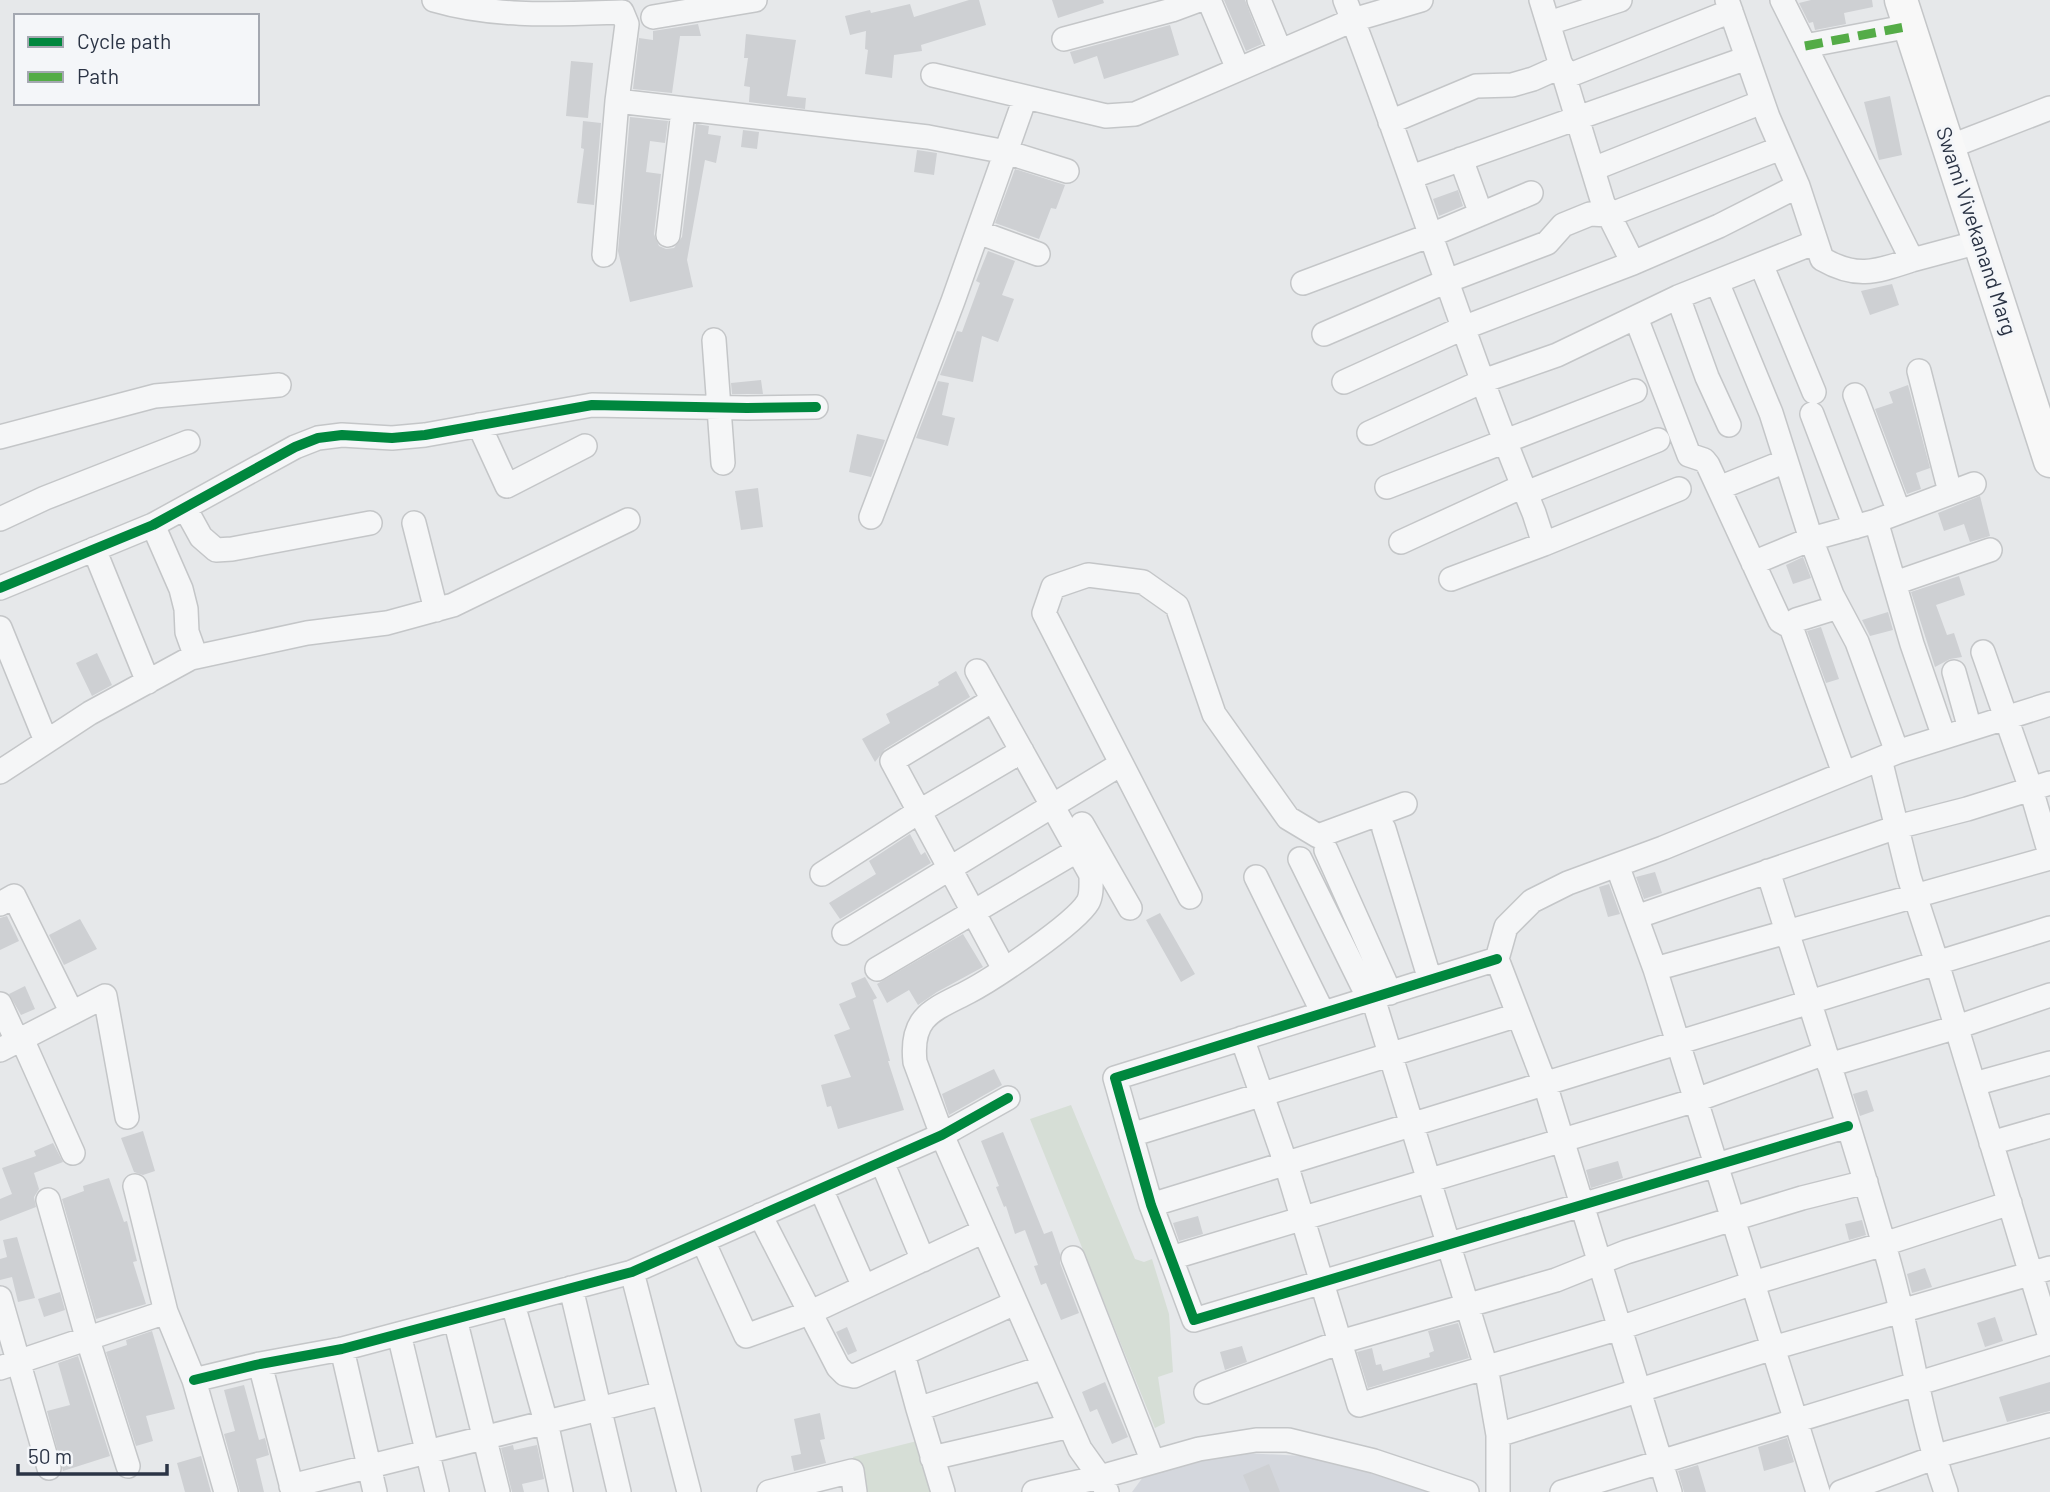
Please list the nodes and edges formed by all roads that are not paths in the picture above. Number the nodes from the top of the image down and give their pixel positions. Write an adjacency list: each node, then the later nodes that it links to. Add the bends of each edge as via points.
1 (434, 0): 23 (street, via 461,8 538,15 622,12 627,24)
2 (755, 0): 13 (street)
3 (1199, 0): 15 (street)
4 (1209, 0): 19 (street)
5 (1259, 0): 17 (street)
6 (1421, 0): 11 (street)
7 (1541, 0): 14 (street)
8 (1620, 0): 14 (street)
9 (1782, 0): 16 (street)
10 (1729, 6): 18 (street); 20 (street)
11 (1349, 10): 17 (street); 28 (street)
12 (1906, 13): 16 (street); 29 (main road, Swami Vivekanand Marg)
13 (653, 16)
14 (1549, 23): 20 (street)
15 (1064, 39)
16 (1805, 46): 47 (street)
17 (1280, 51): 19 (street)
18 (1747, 58): 24 (street); 27 (street)
19 (1238, 69): 22 (street, via 1135,114 1106,116)
20 (1563, 71): 27 (street); 28 (street, via 1512,85 1476,86)
21 (933, 75): 22 (street)
22 (1025, 97): 31 (street)
23 (617, 101): 26 (street); 46 (street)
24 (1762, 102): 30 (street); 33 (street)
25 (2050, 108): 29 (street)
26 (683, 111): 31 (street, via 928,138); 41 (street)
27 (1577, 116): 32 (street); 33 (street)
28 (1391, 122): 35 (street)
29 (1949, 147): 44 (main road, Swami Vivekanand Marg)
30 (1781, 148): 36 (street); 39 (street)
31 (1006, 152): 34 (street); 40 (street)
32 (1461, 159): 35 (street); 38 (street)
33 (1593, 169): 39 (street)
34 (1067, 171)
35 (1411, 177): 42 (street)
36 (1798, 186): 43 (street); 48 (street)
37 (1531, 193): 38 (street)
38 (1481, 214): 42 (street)
39 (1609, 215): 48 (street); 50 (street, via 1590,214 1563,225 1547,243)
40 (978, 232): 45 (street); 85 (street)
41 (668, 235)
42 (1431, 235): 50 (street); 52 (street)
43 (1816, 242): 47 (street, via 1822,259 1860,274); 49 (street)
44 (1979, 242): 47 (street); 75 (main road, Swami Vivekanand Marg)
45 (1038, 254)
46 (604, 255)
47 (1912, 260)
48 (1633, 263): 55 (street)
49 (1761, 264): 51 (street); 90 (street)
50 (1447, 281): 55 (street); 56 (street)
51 (1717, 282): 53 (street); 74 (street)
52 (1303, 283)
53 (1678, 297): 54 (street); 67 (street)
54 (1636, 318): 59 (street, via 1557,355); 79 (street, via 1689,455 1704,460)
55 (1462, 328): 59 (street); 60 (street)
56 (1324, 334)
57 (714, 340): 64 (street)
58 (1919, 371): 82 (street)
59 (1483, 381): 68 (street); 70 (street)
60 (1344, 382)
61 (279, 386): 69 (street, via 155,396)
62 (1635, 391): 70 (street)
63 (1855, 395): 84 (street)
64 (718, 407): 65 (street); 66 (street, via 592,405); 76 (street)
65 (816, 407)
66 (479, 425): 73 (street, via 507,486); 83 (street, via 392,438 318,438)
67 (1730, 425)
68 (1369, 433)
69 (0, 437)
70 (1505, 440): 78 (street); 80 (street)
71 (1658, 440): 80 (street)
72 (188, 442): 86 (street)
73 (585, 446)
74 (1786, 461): 79 (street); 92 (street)
75 (2050, 461)
76 (723, 463)
77 (1974, 484): 82 (street)
78 (1387, 487)
79 (1719, 488): 97 (street)
80 (1524, 489): 93 (street); 94 (street)
81 (1679, 489): 94 (street)
82 (1950, 492): 84 (street)
83 (186, 508): 88 (street, via 201,537 216,550); 91 (street)
84 (1899, 512): 90 (street)
85 (871, 517)
86 (0, 519)
87 (628, 520): 102 (street)
88 (370, 523)
89 (414, 523): 102 (street)
90 (1865, 524): 92 (street); 99 (street)
91 (153, 525): 95 (street); 106 (street, via 181,589)
92 (1811, 539): 97 (street); 101 (street)
93 (1401, 542)
94 (1544, 544): 98 (street)
95 (94, 549): 100 (street); 109 (street)
96 (1990, 550): 99 (street)
97 (1753, 563): 103 (street, via 1780,621)
98 (1451, 579)
99 (1895, 583): 114 (street)
100 (0, 588)
101 (1838, 607): 103 (street, via 1796,620); 117 (street, via 1857,642)
102 (436, 610): 106 (street)
103 (1791, 627): 120 (street)
104 (0, 628): 115 (street)
105 (1983, 652): 112 (street)
106 (196, 657): 109 (street)
107 (977, 671): 110 (street)
108 (1954, 672): 113 (street)
109 (148, 682): 115 (street)
110 (993, 700): 116 (street); 124 (street, via 892,761)
111 (2050, 704): 112 (street)
112 (2004, 718): 113 (street); 121 (street)
113 (1970, 729): 114 (street)
114 (1944, 737): 117 (street)
115 (46, 741): 119 (street)
116 (1022, 751): 122 (street); 124 (street)
117 (1888, 755): 120 (street); 125 (street)
118 (1122, 764): 122 (street); 123 (street, via 1044,613 1054,587 1088,575 1143,582 1177,606 1213,714 1288,818 1318,836); 137 (street)
119 (0, 772)
120 (1844, 774): 131 (street)
121 (2040, 786): 125 (street); 129 (street)
122 (1060, 801): 127 (street); 132 (street); 139 (street)
123 (1405, 804)
124 (919, 811): 132 (street); 134 (street)
125 (1897, 827): 133 (street); 136 (street)
126 (1384, 829): 150 (street)
127 (1079, 850): 140 (street); 148 (street, via 1091,875 1090,899 1076,918)
128 (1326, 850): 152 (street)
129 (2050, 856): 136 (street)
130 (1300, 859): 152 (street)
131 (1617, 865): 141 (street); 145 (street, via 1532,901 1506,927)
132 (951, 870): 140 (street); 144 (street)
133 (1768, 871): 141 (street); 143 (street)
134 (822, 874)
135 (1256, 877): 156 (street)
136 (1916, 896): 143 (street); 146 (street)
137 (1190, 897)
138 (0, 904): 155 (street, via 14,896)
139 (1130, 908)
140 (974, 912): 147 (street); 148 (street)
141 (1636, 917): 149 (street)
142 (2050, 928): 146 (street)
143 (1787, 932): 149 (street); 153 (street)
144 (844, 933)
145 (1497, 959): 150 (street); 157 (street)
146 (1937, 963): 153 (street); 158 (street)
147 (877, 969)
148 (1004, 969): 174 (street, via 941,1004 918,1027 915,1062)
149 (1655, 969): 161 (street)
150 (1430, 980): 152 (street)
151 (2050, 995): 158 (street)
152 (1377, 996): 156 (street); 162 (street)
153 (1808, 1003): 161 (street); 163 (street)
154 (0, 1004): 160 (street)
155 (72, 1013): 160 (street); 170 (street, via 105,996)
156 (1323, 1013): 159 (street)
157 (1518, 1015): 162 (street); 165 (street)
158 (1956, 1027): 163 (street); 166 (street)
159 (1242, 1038): 167 (street); 175 (street, via 1115,1078)
160 (13, 1043): 178 (street)
161 (1678, 1043): 165 (street); 169 (street)
162 (1391, 1055): 167 (street); 171 (street)
163 (1827, 1059): 169 (street); 172 (street)
164 (2050, 1063): 166 (street)
165 (1545, 1084): 171 (street); 176 (street)
166 (1974, 1084): 177 (street)
167 (1261, 1095): 175 (street); 180 (street)
168 (1008, 1098): 174 (street)
169 (1696, 1100): 176 (street); 181 (street)
170 (127, 1117)
171 (1412, 1125): 180 (street); 182 (street)
172 (1848, 1126): 181 (street); 183 (street)
173 (2050, 1126): 177 (street)
174 (942, 1135): 179 (street); 193 (street)
175 (1131, 1135): 188 (street)
176 (1562, 1140): 182 (street); 189 (street)
177 (1991, 1143): 187 (street)
178 (74, 1153)
179 (882, 1162): 185 (street); 199 (street)
180 (1286, 1164): 188 (street); 191 (street)
181 (1717, 1165): 189 (street); 192 (street)
182 (1429, 1180): 191 (street); 195 (street)
183 (1866, 1182): 192 (street); 196 (street)
184 (135, 1186): 212 (street)
185 (821, 1189): 190 (street); 205 (street)
186 (48, 1200): 217 (street)
187 (2010, 1203): 196 (street); 201 (street)
188 (1152, 1205): 198 (street)
189 (1582, 1205): 195 (street); 200 (street)
190 (760, 1216): 194 (street); 213 (street)
191 (1302, 1218): 198 (street); 203 (street)
192 (1733, 1219): 200 (street); 204 (street)
193 (984, 1231): 199 (street); 208 (street)
194 (703, 1241): 202 (street); 213 (street, via 746,1336)
195 (1448, 1244): 203 (street); 210 (street)
196 (1884, 1244): 204 (street); 211 (street)
197 (1073, 1258): 244 (street)
198 (1171, 1258): 203 (street, via 1194,1320)
199 (923, 1260): 205 (street)
200 (1600, 1262): 210 (street, via 1556,1280); 215 (street)
201 (2040, 1270): 211 (street); 218 (street)
202 (632, 1272): 206 (street); 232 (street)
203 (1322, 1283): 219 (street)
204 (1753, 1283): 215 (street); 221 (street)
205 (864, 1287): 213 (street)
206 (571, 1288): 209 (street); 233 (street)
207 (0, 1298): 225 (street)
208 (1015, 1303): 223 (street); 226 (street)
209 (513, 1304): 214 (street); 236 (street)
210 (1467, 1305): 219 (street); 227 (street)
211 (1902, 1311): 221 (street); 229 (street)
212 (166, 1312): 217 (street); 228 (street)
213 (809, 1313): 223 (street, via 845,1374 854,1376)
214 (455, 1319): 216 (street); 240 (street)
215 (1620, 1328): 227 (street); 230 (street)
216 (400, 1334): 222 (street); 241 (street)
217 (87, 1337): 225 (street); 246 (street)
218 (2050, 1337)
219 (1339, 1342): 227 (street, via 1359,1405); 231 (street)
220 (2050, 1343): 229 (street)
221 (1773, 1348): 230 (street); 235 (street)
222 (342, 1349): 224 (street); 247 (street)
223 (903, 1354): 234 (street)
224 (261, 1364): 228 (street); 250 (street)
225 (10, 1365): 248 (street)
226 (1044, 1367): 234 (street); 238 (street)
227 (1486, 1367): 239 (street)
228 (194, 1380): 251 (street)
229 (1916, 1384): 235 (street); 243 (street)
230 (1639, 1391): 239 (street); 245 (street)
231 (1206, 1392)
232 (663, 1393): 233 (street); 257 (street)
233 (601, 1408): 236 (street); 256 (street)
234 (918, 1409): 242 (street)
235 (1795, 1421): 245 (street); 266 (street)
236 (546, 1422): 240 (street); 255 (street)
237 (2050, 1425): 243 (street)
238 (1070, 1426): 242 (street); 249 (street)
239 (1499, 1435): 263 (street)
240 (485, 1437): 241 (street); 254 (street)
241 (428, 1452): 247 (street); 253 (street)
242 (932, 1458): 260 (street)
243 (1934, 1458): 267 (street); 268 (street)
244 (1153, 1462): 249 (street); 262 (street, via 1199,1449 1288,1440 1374,1461)
245 (1661, 1462): 264 (street); 265 (street)
246 (128, 1466)
247 (369, 1466): 250 (street); 252 (street)
248 (49, 1468)
249 (1104, 1485): 261 (street)
250 (292, 1489)
251 (226, 1492)
252 (375, 1492)
253 (438, 1492)
254 (498, 1492)
255 (561, 1492)
256 (619, 1492)
257 (689, 1492)
258 (769, 1492): 259 (street, via 852,1471)
259 (855, 1492)
260 (943, 1492)
261 (1034, 1492)
262 (1467, 1492)
263 (1498, 1492)
264 (1562, 1492)
265 (1670, 1492)
266 (1818, 1492)
267 (1841, 1492)
268 (1946, 1492)

